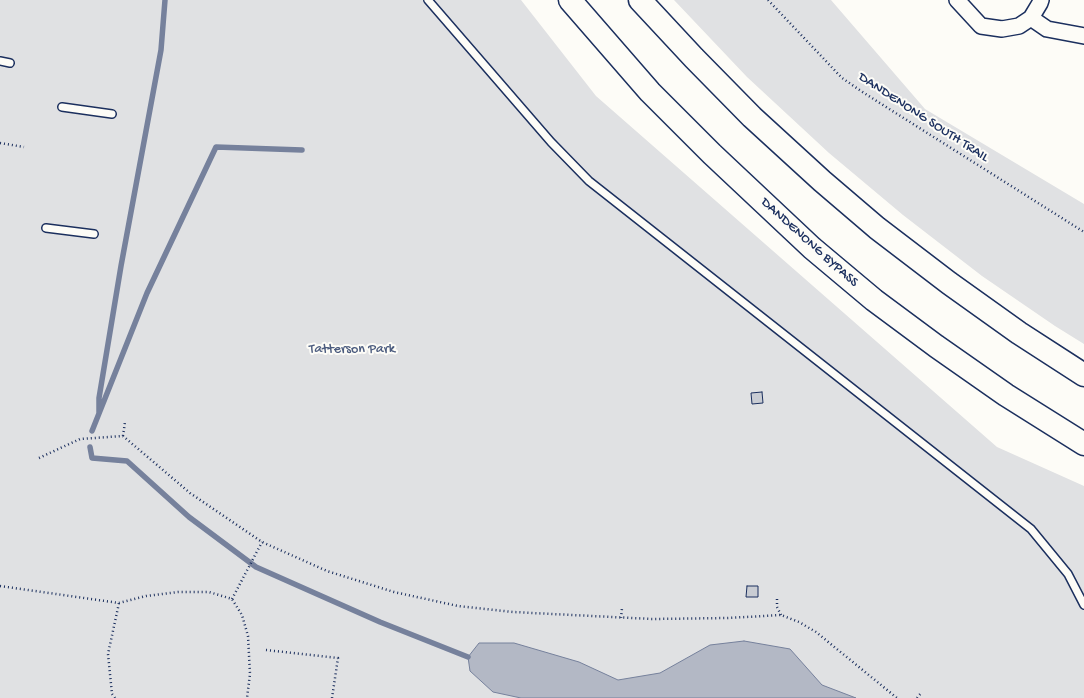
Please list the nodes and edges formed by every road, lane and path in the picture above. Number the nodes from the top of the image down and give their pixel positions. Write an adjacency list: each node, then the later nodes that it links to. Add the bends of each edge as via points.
1 (428, 0): 28 (lane, via 551,142 589,181 1031,529 1068,574)
2 (570, 0): 21 (highway, DANDENONG BYPASS, via 650,92 812,248 874,300 936,346 1006,395)
3 (640, 0): 18 (highway, via 752,117 822,181 949,283)
4 (768, 0): 16 (path, DANDENONG SOUTH TRAIL, via 842,78)
5 (957, 0): 7 (street, via 981,26 1019,26)
6 (1041, 0): 7 (street)
7 (1031, 18): 8 (street, via 1047,29)
8 (1084, 36)
9 (0, 61): 10 (lane)
10 (10, 63)
11 (62, 107): 12 (lane)
12 (112, 114)
13 (0, 143): 14 (path)
14 (24, 147)
15 (46, 228): 17 (lane)
16 (1084, 232)
17 (94, 234)
18 (1084, 375)
19 (125, 422): 20 (path)
20 (123, 436): 22 (path, via 80,439); 23 (path, via 190,493)
21 (1084, 444)
22 (39, 458)
23 (262, 542): 25 (path); 31 (path, via 327,571 394,592 458,606)
24 (0, 586): 27 (path)
25 (232, 599): 27 (path, via 209,592 178,592); 35 (path, via 242,615 248,636 250,674)
26 (777, 599): 30 (path)
27 (119, 603): 34 (path, via 108,654 112,694)
28 (1084, 605)
29 (622, 608): 31 (path)
30 (781, 615): 31 (path, via 728,618); 37 (path, via 816,632)
31 (621, 618)
32 (266, 650): 36 (path, via 338,658)
33 (921, 693): 38 (path)
34 (115, 698)
35 (247, 698)
36 (332, 698)
37 (897, 698)
38 (917, 698)

